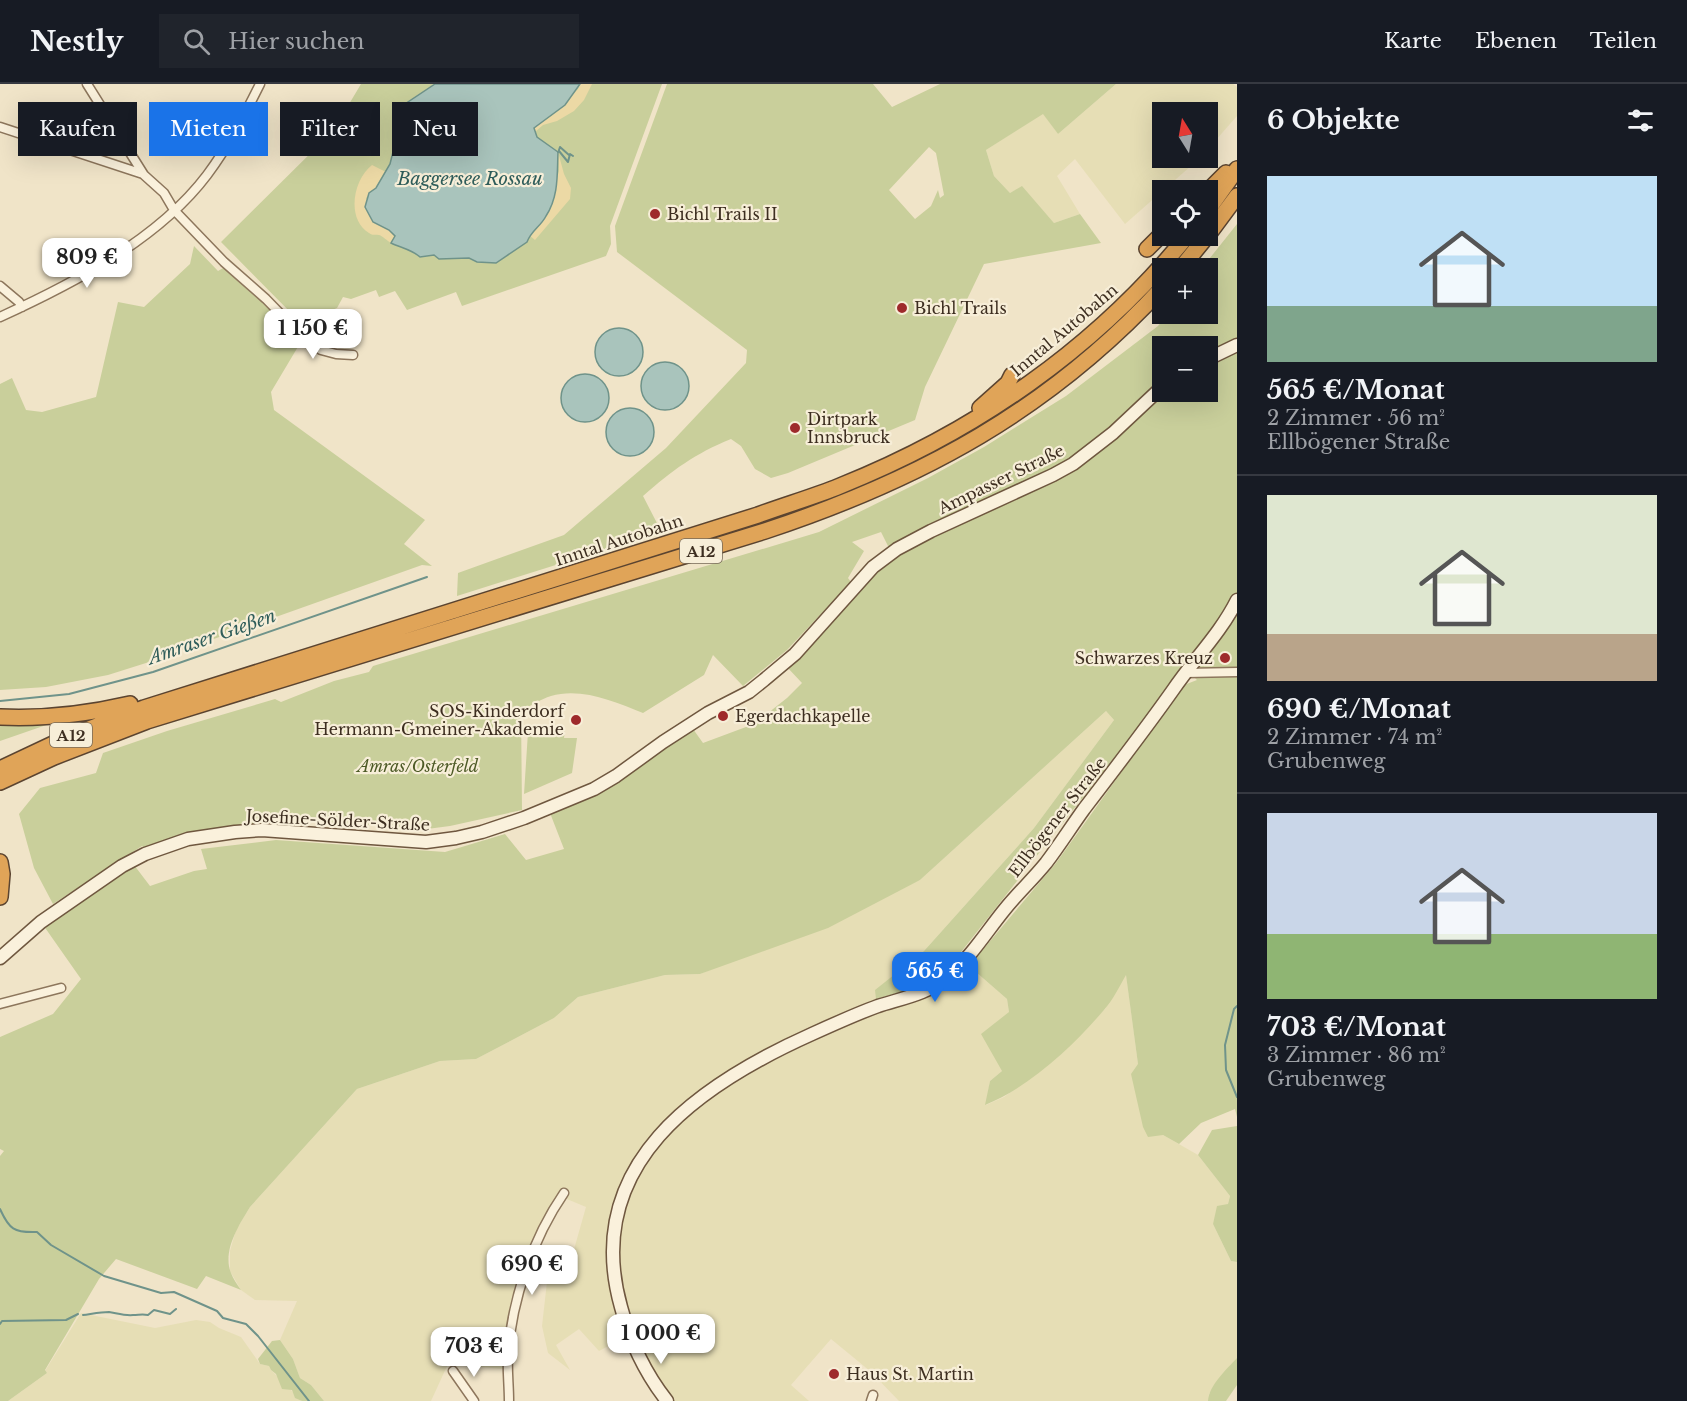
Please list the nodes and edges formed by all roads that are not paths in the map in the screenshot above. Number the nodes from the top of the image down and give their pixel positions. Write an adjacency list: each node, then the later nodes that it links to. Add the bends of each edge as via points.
1 (87, 84): 6 (street)
2 (260, 84): 10 (street, via 206,177)
3 (0, 127): 6 (street)
4 (1237, 159): 7 (highway)
5 (1237, 170): 8 (highway)
6 (144, 175): 10 (street, via 164,193)
7 (1218, 180)
8 (1218, 196)
9 (1237, 196): 11 (highway)
10 (174, 210): 20 (street, via 136,242 62,289); 25 (street, via 303,337 321,350)
11 (1218, 221)
12 (1152, 244): 15 (highway)
13 (1178, 246): 28 (highway, Inntal Autobahn / A12, via 1145,284 1057,364)
14 (1198, 246): 16 (highway)
15 (1147, 249)
16 (1189, 258)
17 (0, 286): 18 (street)
18 (7, 293): 20 (street); 21 (street)
19 (1152, 298): 31 (highway, Inntal Autobahn / A12, via 1119,333 1011,418 948,456 899,479 786,524)
20 (22, 307): 21 (street)
21 (12, 312): 22 (street)
22 (0, 317)
23 (1237, 345): 24 (main road)
24 (1218, 354)
25 (352, 355)
26 (1012, 375): 28 (highway)
27 (1152, 396): 29 (main road, Ampasser Straße, via 1073,464 930,531)
28 (959, 429): 31 (highway, Inntal Autobahn / A12, via 839,487)
29 (873, 567): 41 (main road, Josefine-Sölder-Straße, via 795,654 756,687 663,741 594,789 482,832 426,842 262,830 188,839 122,866 41,922)
30 (1237, 600): 34 (main road, Ellbögener Straße, via 1218,635)
31 (459, 616): 32 (highway, Inntal Autobahn / A12)
32 (435, 624): 35 (highway, Inntal Autobahn / A12); 38 (highway, Inntal Autobahn / A12, via 127,728)
33 (1237, 672): 34 (street)
34 (1186, 673): 48 (main road, Ellbögener Straße, via 1045,864 952,973 918,995 861,1013 743,1069 697,1100 650,1147 634,1169 616,1212 616,1289 633,1343)
35 (177, 697): 36 (highway, via 155,697 74,715); 37 (highway, Inntal Autobahn / A12, via 68,736)
36 (0, 717)
37 (0, 769)
38 (0, 782)
39 (0, 862): 40 (highway)
40 (0, 897)
41 (0, 958)
42 (61, 988): 43 (street)
43 (0, 1004)
44 (564, 1193): 47 (street, via 549,1215 522,1281 508,1352)
45 (453, 1371): 46 (street)
46 (474, 1401)
47 (509, 1401)
48 (667, 1401)

